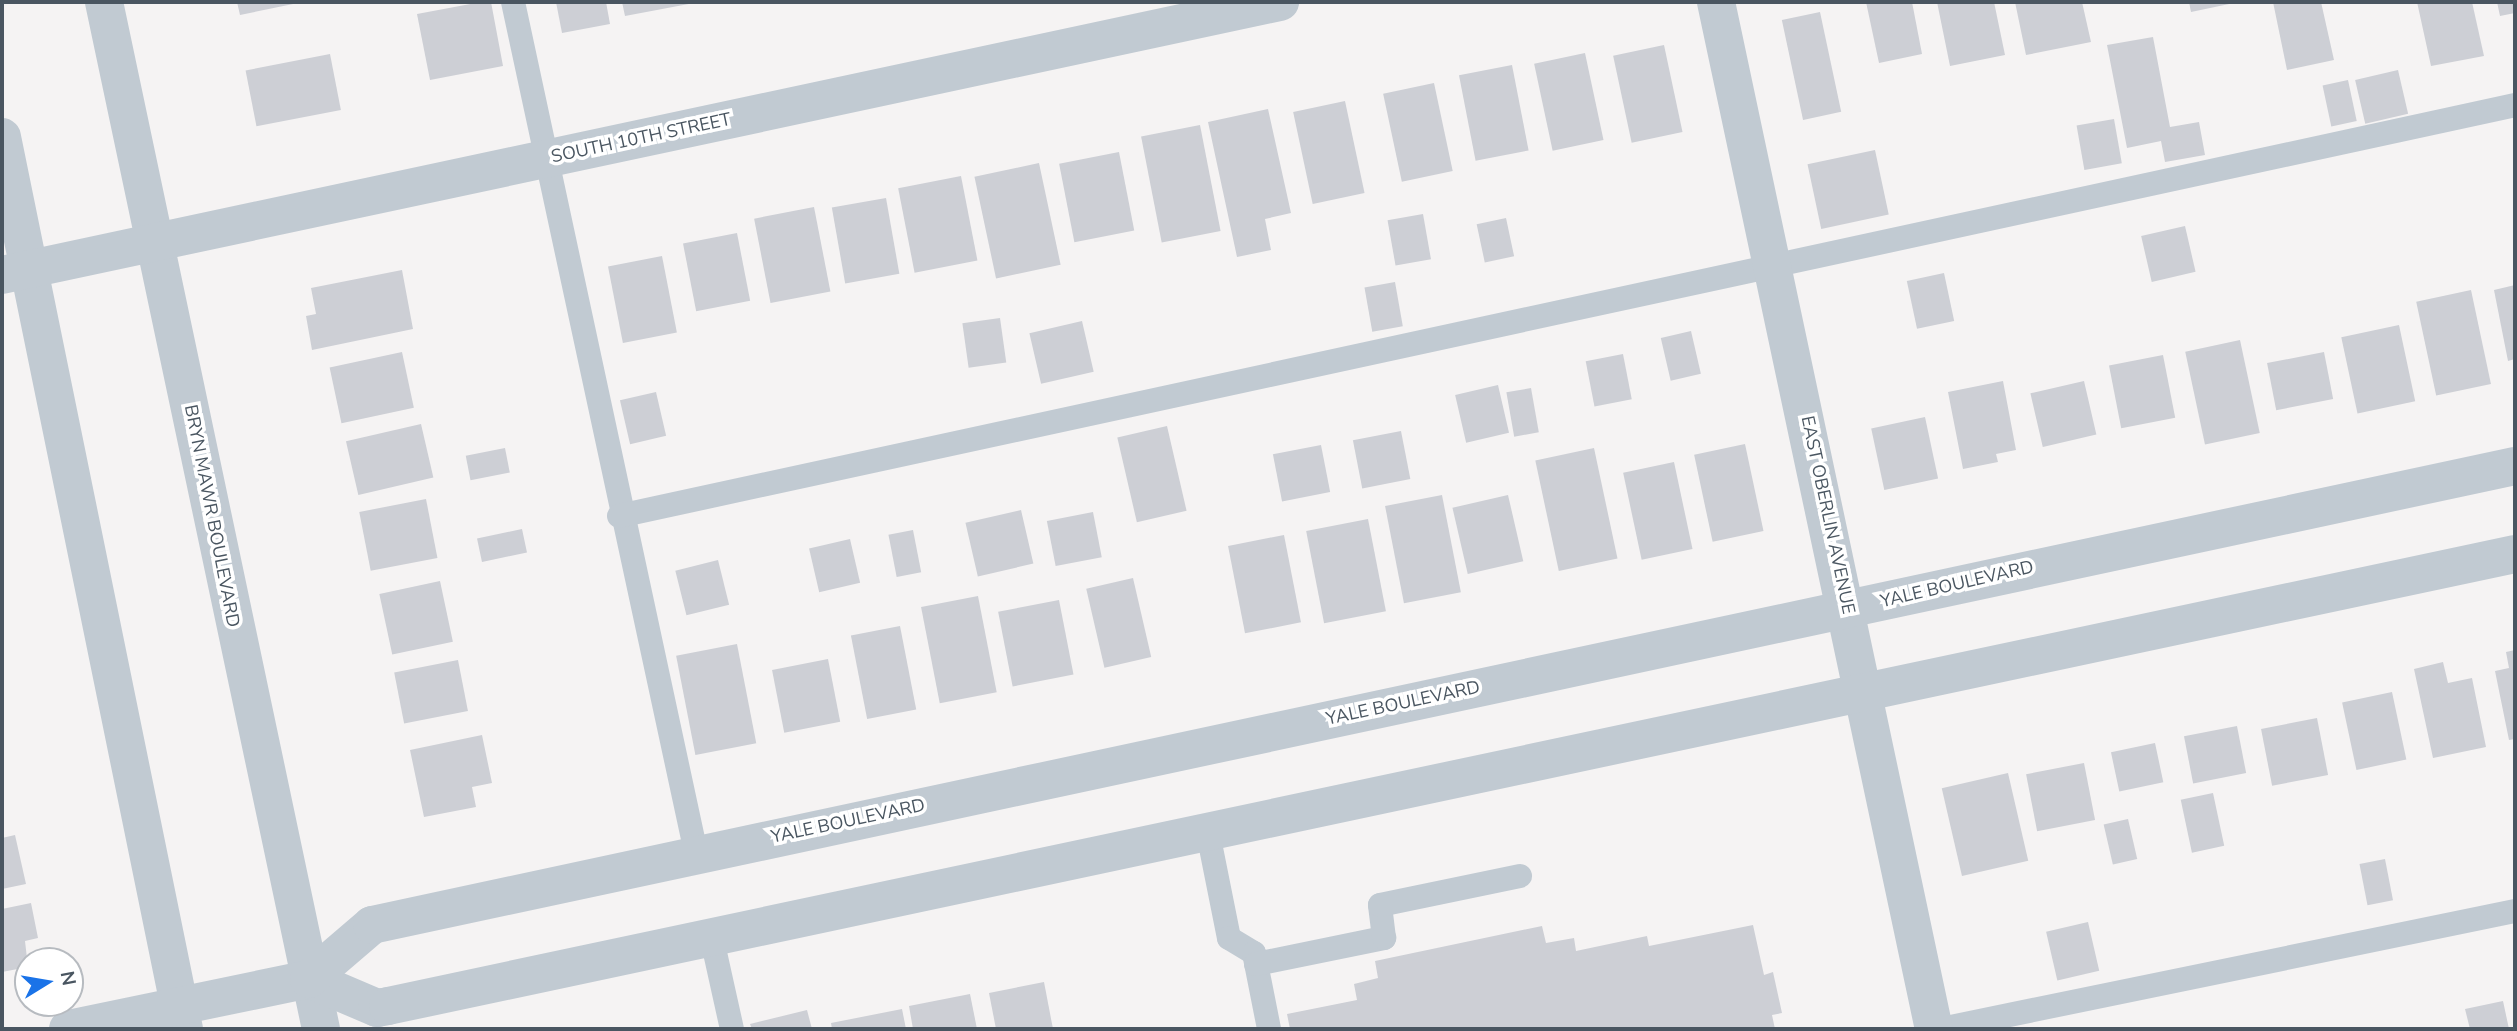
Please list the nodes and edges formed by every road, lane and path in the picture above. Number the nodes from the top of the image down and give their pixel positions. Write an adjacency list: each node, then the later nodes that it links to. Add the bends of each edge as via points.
1 (104, 2): 8 (street, BRYN MAWR BOULEVARD)
2 (513, 2): 7 (lane)
3 (1280, 2): 7 (street, SOUTH 10TH STREET)
4 (1716, 2): 9 (street, EAST OBERLIN AVENUE)
5 (2515, 105): 9 (lane)
6 (2, 136): 10 (street)
7 (546, 158): 8 (street, SOUTH 10TH STREET); 12 (lane)
8 (156, 243): 10 (street, SOUTH 10TH STREET); 22 (street, BRYN MAWR BOULEVARD)
9 (1774, 267): 12 (lane); 14 (street, EAST OBERLIN AVENUE)
10 (16, 272): 23 (street)
11 (2515, 466): 14 (street, YALE BOULEVARD)
12 (620, 516): 17 (lane)
13 (2515, 554): 15 (street)
14 (1848, 608): 15 (street, EAST OBERLIN AVENUE); 17 (street, YALE BOULEVARD)
15 (1864, 693): 16 (street); 28 (street, EAST OBERLIN AVENUE)
16 (1208, 833): 20 (street); 21 (lane, via 1229,938 1254,953)
17 (696, 853): 22 (street, YALE BOULEVARD, via 372,925)
18 (1520, 876): 21 (lane, via 1380,905 1384,938)
19 (2515, 911): 29 (lane)
20 (712, 939): 22 (street, via 377,1008); 26 (lane)
21 (1256, 964): 27 (lane)
22 (309, 979): 23 (street, YALE BOULEVARD); 25 (street, BRYN MAWR BOULEVARD)
23 (182, 1018): 24 (street, YALE BOULEVARD)
24 (68, 1029)
25 (320, 1029)
26 (732, 1029)
27 (1269, 1029)
28 (1934, 1029)
29 (1941, 1029)

